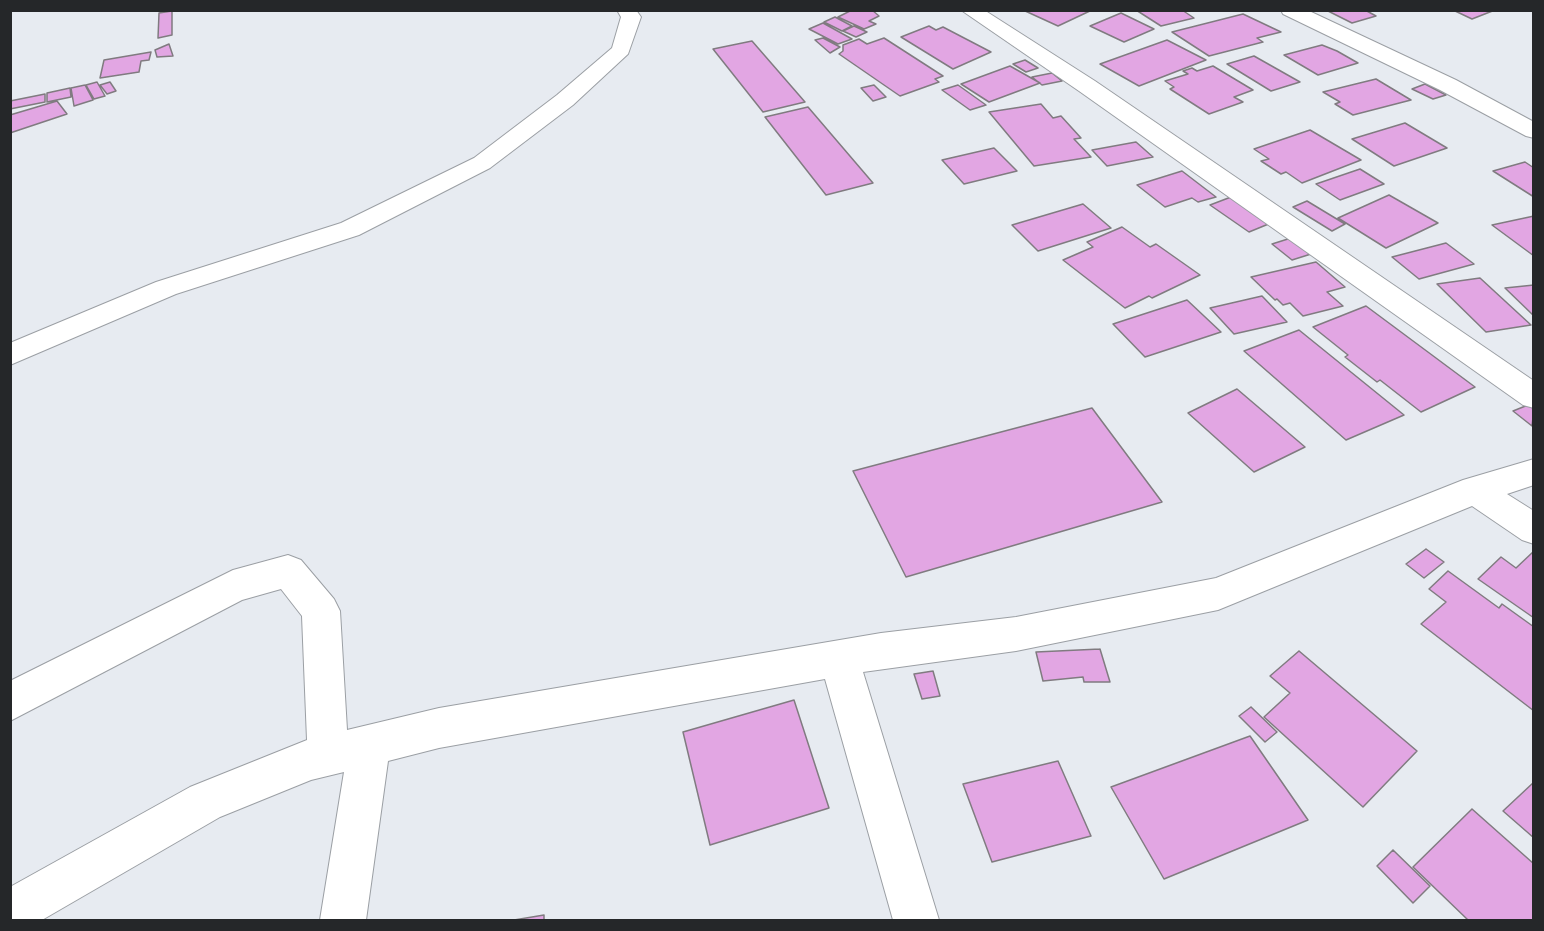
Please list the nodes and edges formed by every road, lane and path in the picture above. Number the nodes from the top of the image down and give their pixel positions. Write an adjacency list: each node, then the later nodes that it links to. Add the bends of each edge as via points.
1 (626, 10): 5 (street, via 632,17 621,50 565,100 483,163 350,230 166,288)
2 (970, 10): 6 (street, via 1087,86)
3 (1290, 10): 4 (street)
4 (1533, 131)
5 (10, 355)
6 (1533, 397)
7 (1533, 472): 8 (street)
8 (1475, 490): 9 (street); 10 (street, via 1218,594 1016,634)
9 (1533, 530)
10 (839, 658): 12 (street, via 439,728); 15 (street)
11 (10, 702): 12 (street, via 233,586 288,571 321,611)
12 (348, 751): 13 (street, via 311,759 205,802); 14 (street)
13 (10, 913)
14 (343, 921)
15 (916, 921)

